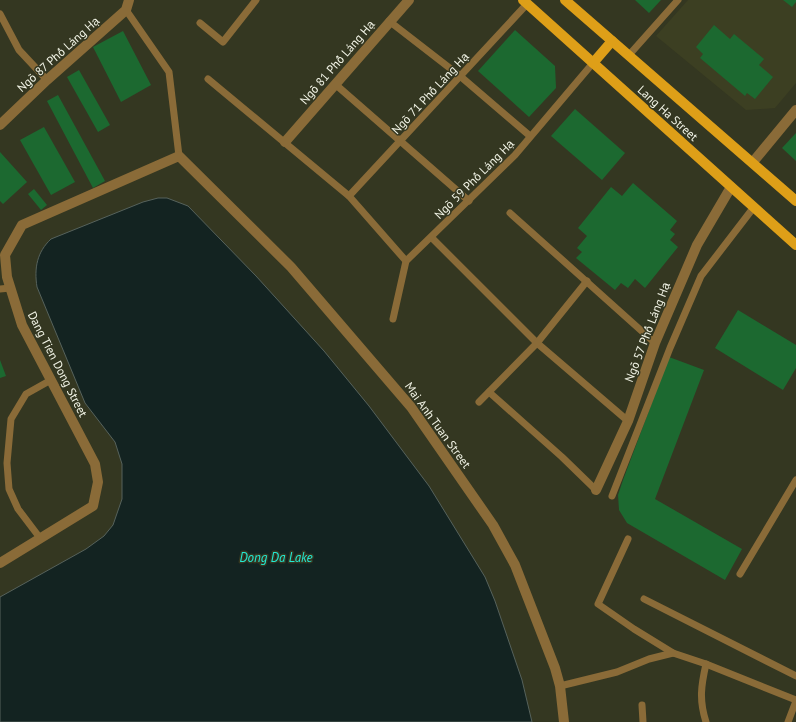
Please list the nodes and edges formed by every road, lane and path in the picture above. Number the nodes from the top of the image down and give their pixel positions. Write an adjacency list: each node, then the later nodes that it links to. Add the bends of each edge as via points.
1 (129, 0): 7 (street)
2 (256, 0): 10 (lane, via 223,42)
3 (408, 0): 9 (street, Ngõ 81 Phố Láng Hạ)
4 (565, 0): 11 (main road, Lang Ha Street)
5 (678, 0): 12 (lane)
6 (525, 2): 13 (main road, Lang Ha Street); 14 (lane, Ngõ 71 Phố Láng Hạ)
7 (126, 10): 16 (street, Ngõ 87 Phố Láng Hạ); 23 (lane, via 169,72)
8 (0, 14): 16 (lane, via 19,50)
9 (390, 21): 14 (lane); 17 (street, Ngõ 81 Phố Láng Hạ)
10 (200, 23)
11 (612, 41): 12 (main road, Lang Ha Street); 13 (main road)
12 (629, 56): 24 (main road, Lang Ha Street)
13 (592, 63): 20 (lane, Ngõ 59 Phố Láng Hạ); 25 (main road, Lang Ha Street)
14 (460, 76): 20 (lane); 22 (lane, Ngõ 71 Phố Láng Hạ)
15 (208, 79): 21 (lane)
16 (47, 80): 19 (street, Ngõ 87 Phố Láng Hạ)
17 (335, 84): 21 (street, Ngõ 81 Phố Láng Hạ); 22 (lane)
18 (796, 110): 24 (street)
19 (0, 125)
20 (530, 136): 27 (lane, Ngõ 59 Phố Láng Hạ, via 515,155)
21 (285, 142): 26 (lane)
22 (399, 142): 26 (lane, Ngõ 71 Phố Láng Hạ); 27 (lane)
23 (179, 156): 34 (street, Dang Tien Dong Street, via 22,225 5,255); 55 (street, Mai Anh Tuan Street, via 291,267 411,407 493,525 515,565)
24 (753, 162): 28 (main road, Lang Ha Street)
25 (731, 187): 29 (main road, Lang Ha Street); 39 (street, Ngõ 57 Phố Láng Hạ, via 696,245)
26 (349, 196): 33 (lane)
27 (468, 201): 31 (lane, Ngõ 59 Phố Láng Hạ)
28 (796, 201)
29 (754, 207): 32 (main road, Lang Ha Street); 46 (lane, via 701,276)
30 (510, 213): 35 (lane)
31 (432, 238): 33 (lane, Ngõ 59 Phố Láng Hạ); 38 (lane)
32 (796, 244)
33 (406, 261): 37 (lane)
34 (3, 278): 36 (street, Dang Tien Dong Street)
35 (587, 281): 38 (lane); 39 (lane)
36 (5, 288): 40 (street, Dang Tien Dong Street)
37 (393, 319)
38 (537, 343): 41 (lane); 43 (lane)
39 (655, 343): 43 (street, Ngõ 57 Phố Láng Hạ)
40 (51, 380): 47 (lane, via 26,394 11,419 7,462 9,489 18,509); 47 (street, Dang Tien Dong Street, via 95,464 98,482 93,506)
41 (489, 392): 42 (lane); 45 (lane)
42 (478, 402)
43 (628, 421): 45 (street, Ngõ 57 Phố Láng Hạ)
44 (796, 480): 50 (lane)
45 (596, 490)
46 (612, 496)
47 (40, 538): 49 (street, Dang Tien Dong Street)
48 (628, 540): 52 (lane, via 598,604)
49 (0, 563)
50 (740, 574)
51 (644, 599): 54 (lane)
52 (673, 653): 53 (lane); 55 (lane, via 649,659 617,672)
53 (706, 664): 56 (lane); 60 (lane, via 700,690)
54 (796, 676)
55 (560, 686): 58 (street, Mai Anh Tuan Street)
56 (796, 700): 61 (lane)
57 (642, 705): 59 (lane)
58 (564, 722)
59 (643, 722)
60 (706, 722)
61 (788, 722)

